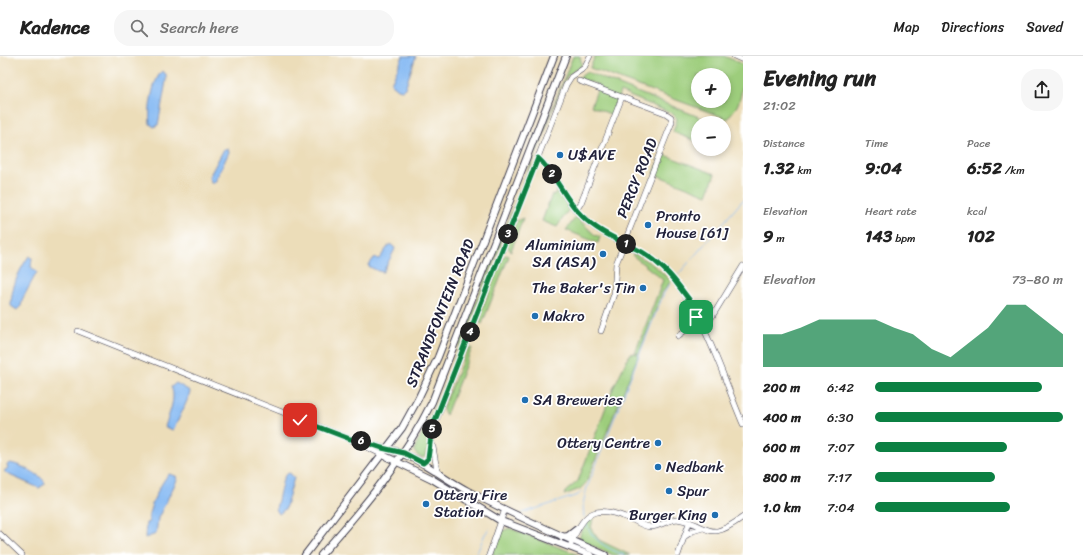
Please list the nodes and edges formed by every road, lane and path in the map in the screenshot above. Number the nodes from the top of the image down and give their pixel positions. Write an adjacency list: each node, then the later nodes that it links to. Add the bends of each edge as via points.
1 (554, 56): 20 (main road, STRANDFONTEIN ROAD, via 438,357 418,399)
2 (566, 56): 21 (main road, STRANDFONTEIN ROAD, via 439,387)
3 (590, 56): 8 (street, via 584,68 569,80)
4 (734, 56): 5 (street)
5 (743, 60)
6 (579, 81): 7 (street)
7 (622, 97): 9 (street); 10 (street, PERCY ROAD, via 665,113 671,117 672,122)
8 (538, 158): 9 (street); 19 (street, via 432,428)
9 (576, 210): 10 (street, via 596,228)
10 (624, 243): 12 (street, via 650,257 673,279); 15 (street, PERCY ROAD, via 615,267 614,294)
11 (743, 266): 13 (street, via 710,320)
12 (695, 312): 13 (street); 16 (street, via 694,324)
13 (702, 326): 17 (street)
14 (78, 331): 18 (street)
15 (601, 331)
16 (678, 336)
17 (743, 424)
18 (350, 439): 20 (street); 22 (street)
19 (431, 443): 24 (street, via 430,456); 25 (street)
20 (387, 449): 21 (main road); 22 (main road, STRANDFONTEIN ROAD)
21 (404, 453): 23 (main road, STRANDFONTEIN ROAD); 24 (main road)
22 (383, 455): 23 (main road); 37 (main road, STRANDFONTEIN ROAD)
23 (397, 462): 28 (main road, via 432,479); 38 (main road, STRANDFONTEIN ROAD)
24 (423, 463): 25 (main road)
25 (436, 470): 26 (main road, via 459,486)
26 (505, 509): 28 (street); 33 (main road)
27 (743, 517): 30 (street, via 719,532)
28 (501, 521): 35 (main road, via 528,532); 39 (street)
29 (689, 523): 30 (street); 31 (street, via 674,520 658,526 648,526 604,510 596,511 587,517); 34 (street)
30 (704, 528): 34 (street)
31 (577, 529): 33 (main road); 35 (street)
32 (0, 534): 36 (street)
33 (562, 537): 35 (main road)
34 (684, 537): 42 (street)
35 (571, 544): 40 (main road); 41 (main road)
36 (22, 555)
37 (306, 555)
38 (321, 555)
39 (489, 555)
40 (590, 555)
41 (605, 555)
42 (678, 555)

